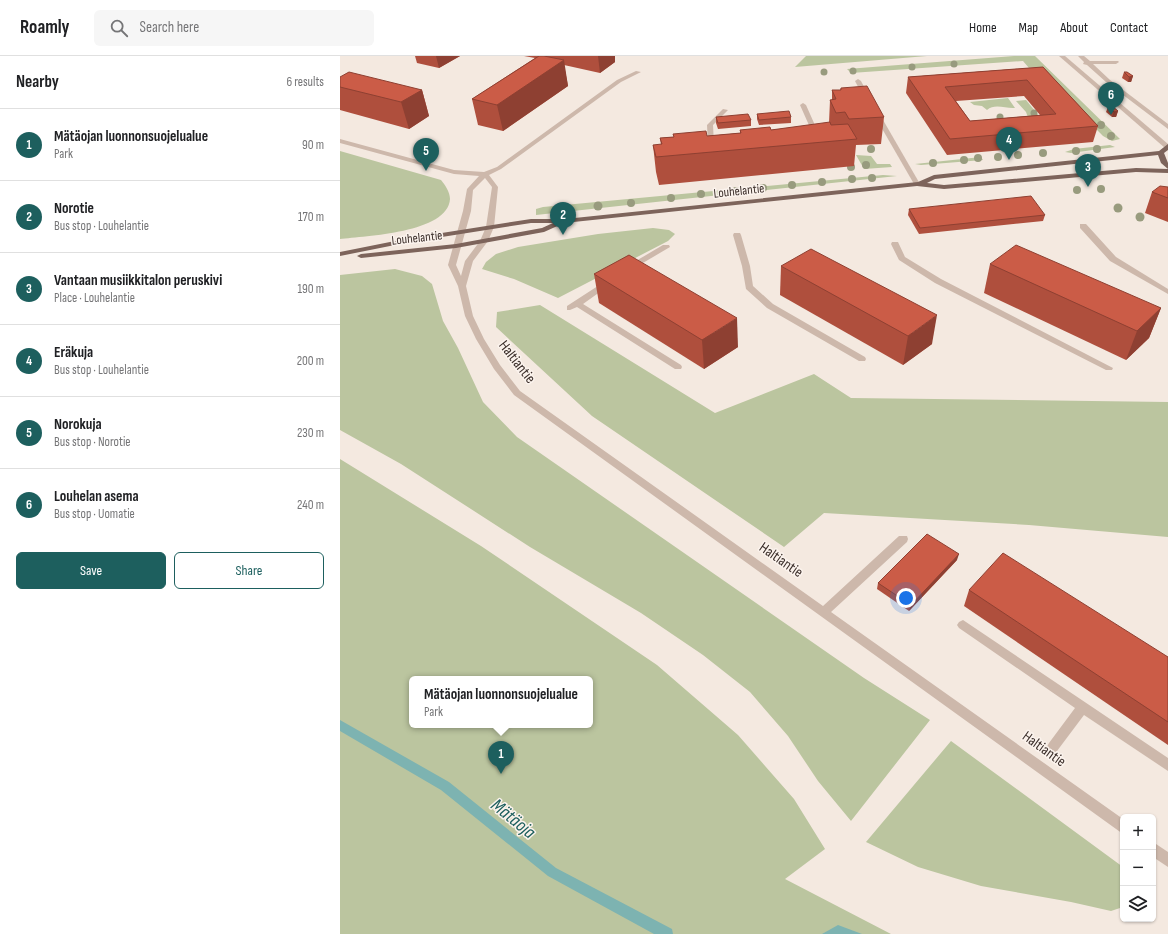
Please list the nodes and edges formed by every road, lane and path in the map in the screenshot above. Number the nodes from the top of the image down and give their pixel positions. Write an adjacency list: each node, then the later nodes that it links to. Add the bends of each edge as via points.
1 (1062, 56): 5 (street)
2 (1082, 56): 3 (street)
3 (1088, 62): 4 (street); 5 (street); 10 (street)
4 (1116, 62)
5 (1069, 64): 13 (street)
6 (638, 72): 18 (street, via 619,80 499,168)
7 (858, 81): 19 (street)
8 (803, 105): 12 (street, via 814,132)
9 (725, 110): 14 (street, via 710,125 711,144)
10 (1168, 127)
11 (340, 141): 18 (street, via 454,172)
12 (806, 142)
13 (1168, 147): 15 (main road)
14 (721, 149)
15 (1161, 153): 16 (main road, via 1163,162); 19 (main road, Louhelantie, via 934,177)
16 (1168, 167)
17 (1168, 171): 19 (main road, Louhelantie, via 1136,170 944,186)
18 (485, 174): 22 (street, Haltiantie, via 495,187); 23 (street, Haltiantie, via 470,189)
19 (917, 184): 20 (main road, Louhelantie)
20 (565, 221): 22 (main road, Louhelantie, via 541,220); 25 (main road, Louhelantie, via 544,230)
21 (1083, 226): 32 (street, via 1113,259)
22 (490, 227): 23 (main road, Louhelantie); 25 (street, Haltiantie)
23 (461, 232): 27 (street, Haltiantie); 29 (main road, Louhelantie)
24 (737, 235): 33 (street, via 749,287 770,306)
25 (484, 241): 27 (main road, Louhelantie); 31 (street, Haltiantie, via 469,261)
26 (896, 244): 35 (street, via 902,258 938,281)
27 (456, 246): 30 (main road, Louhelantie); 31 (street, Haltiantie, via 452,265)
28 (666, 247): 34 (street, via 634,264 573,306)
29 (340, 254)
30 (340, 258)
31 (462, 286): 37 (street, Haltiantie, via 469,316 480,339 517,393)
32 (1168, 292)
33 (862, 360)
34 (678, 367)
35 (1109, 368)
36 (903, 539): 37 (street)
37 (824, 612): 42 (street, Haltiantie)
38 (963, 625): 39 (street)
39 (1084, 707): 40 (street); 41 (street)
40 (1052, 747)
41 (1168, 765)
42 (1120, 825)
43 (1154, 850): 44 (street)
44 (1168, 860)

